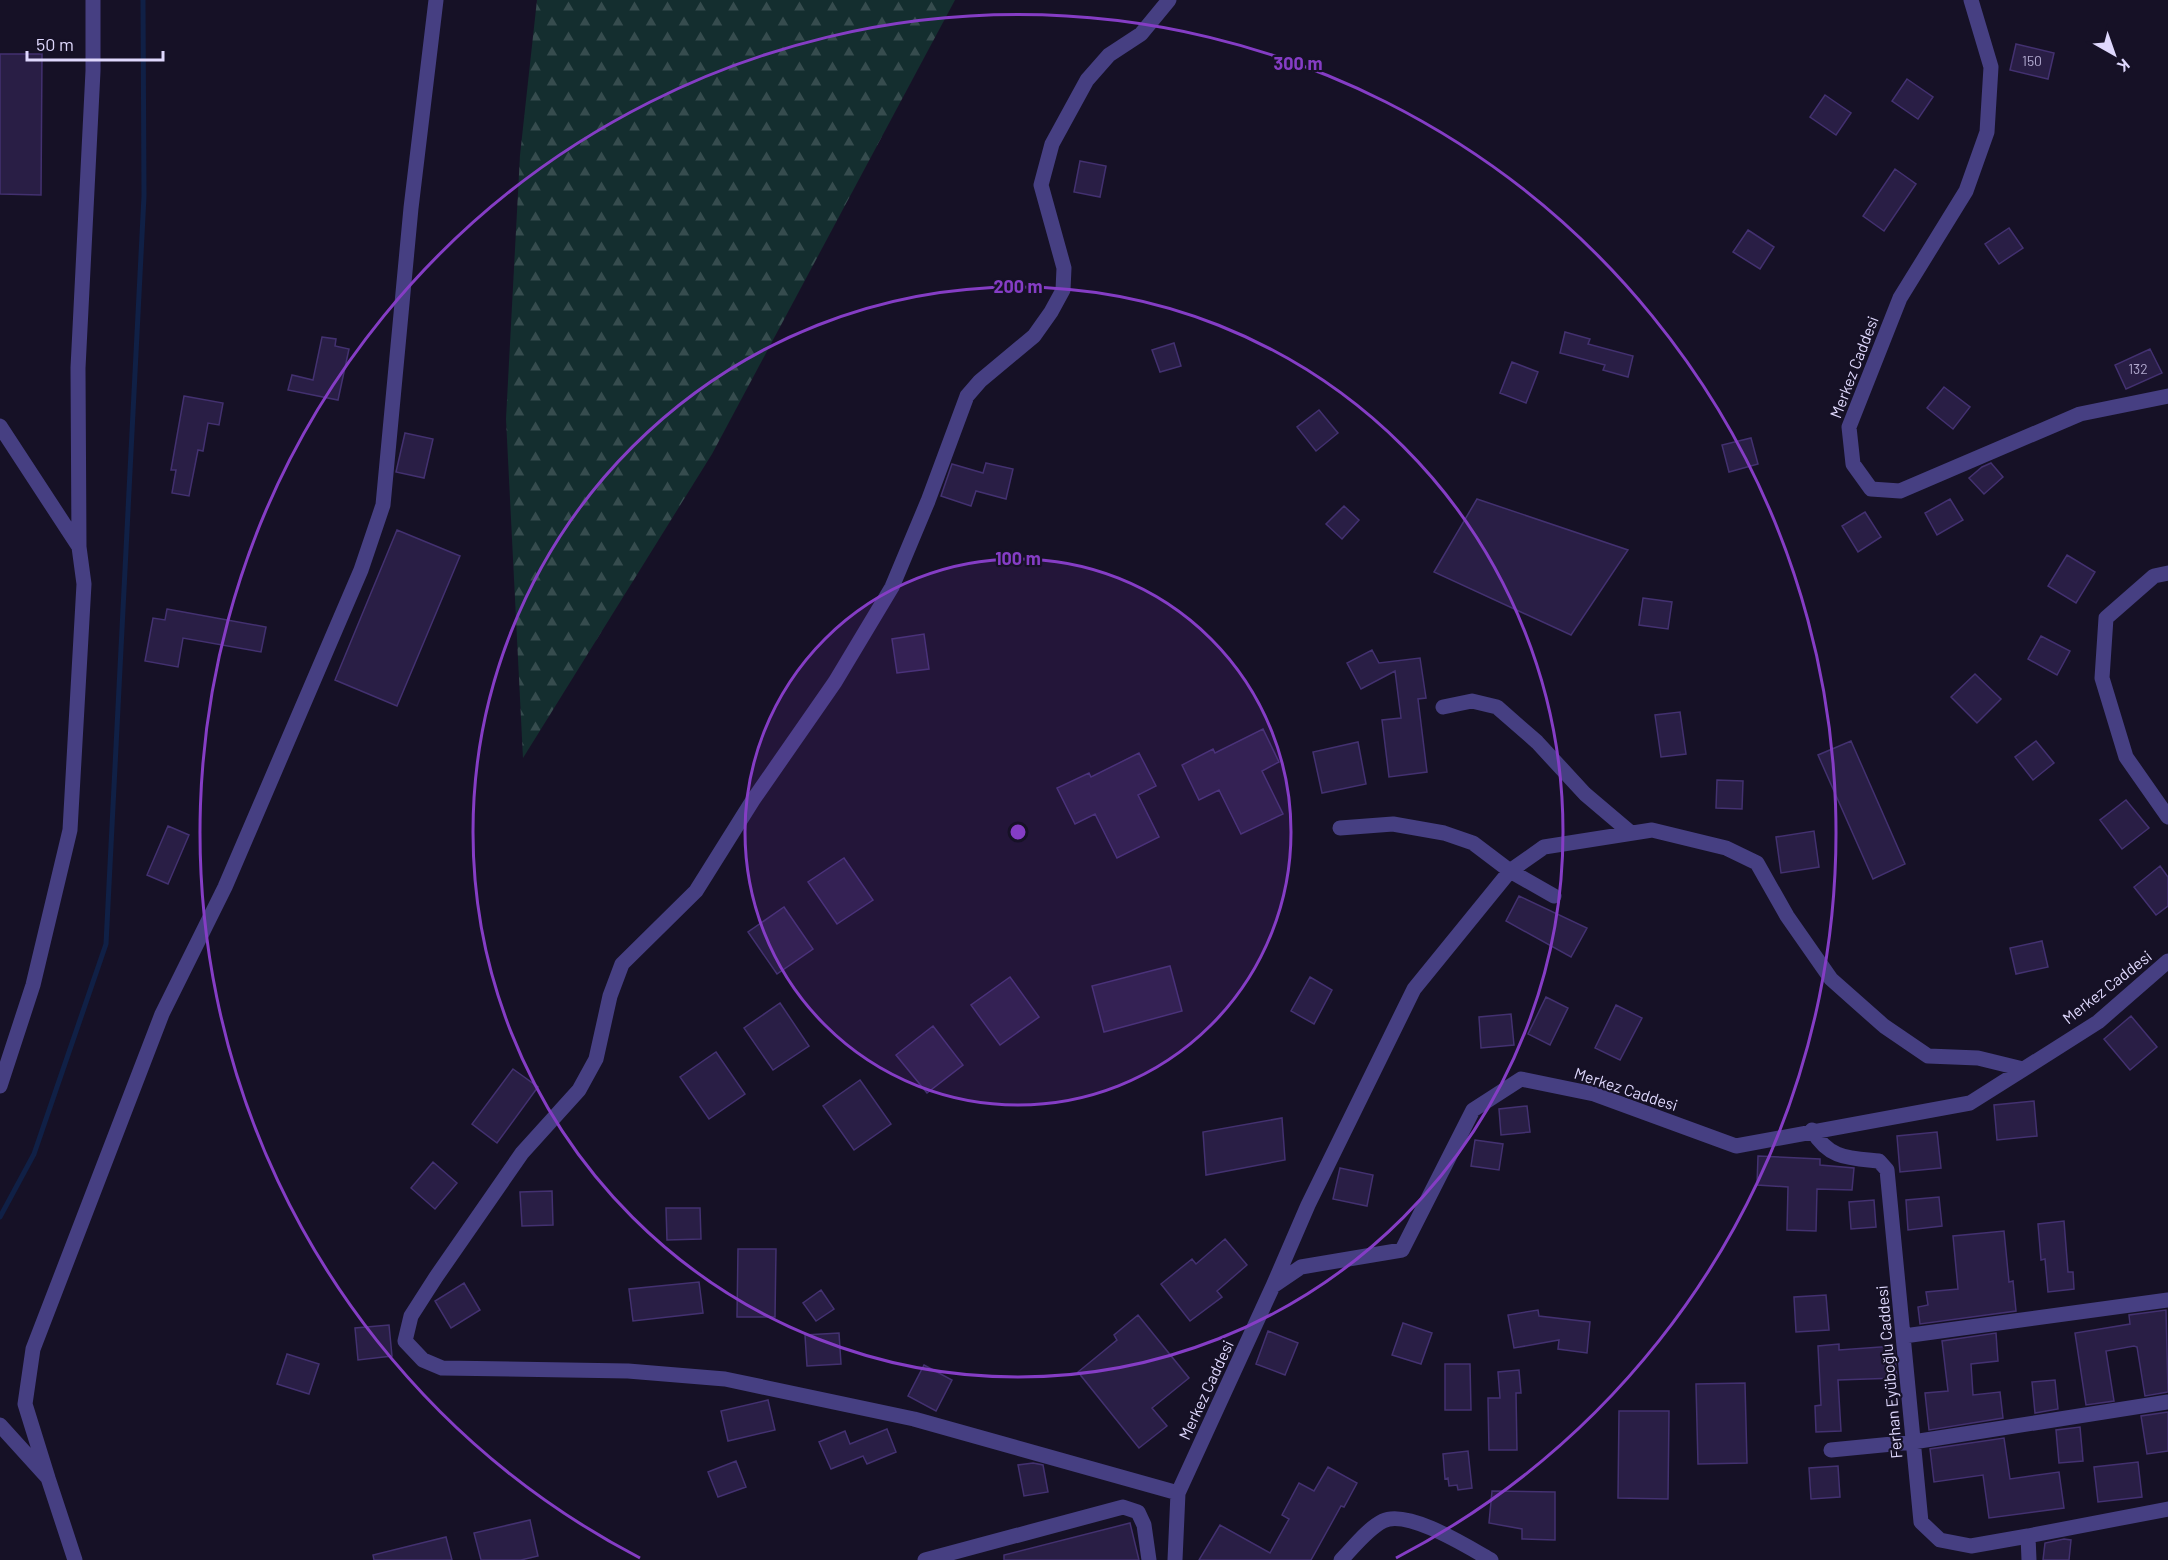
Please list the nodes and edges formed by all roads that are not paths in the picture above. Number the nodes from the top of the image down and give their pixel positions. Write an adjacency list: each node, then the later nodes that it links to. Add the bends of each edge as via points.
1 (93, 0): 7 (street, via 78,368)
2 (436, 0): 26 (street, via 411,208 383,505 361,570 234,866 162,1014 33,1349 25,1404)
3 (1169, 0): 27 (street, via 1141,34 1109,55 1087,80 1052,144 1041,185 1064,268 1063,290 1051,312 1034,336 967,396 892,587 835,682 696,891 622,964 610,996 596,1059 579,1090 522,1153 436,1276 411,1316 405,1341 423,1360 442,1368 628,1371 725,1378 914,1419)
4 (1971, 0): 5 (street, Merkez Caddesi, via 1991,67 1987,132 1966,191 1900,298 1849,427 1853,464 1871,489 1900,491 2080,414)
5 (2168, 396)
6 (0, 426): 7 (street)
7 (80, 547): 17 (street, via 84,584 70,830 33,985)
8 (2168, 573): 10 (street, via 2154,576 2106,618 2102,678 2126,757)
9 (1443, 707): 12 (street, via 1472,700 1497,707 1537,742 1585,794)
10 (2168, 817)
11 (1340, 828): 13 (street, via 1393,824 1444,833 1473,843)
12 (1631, 833): 13 (street, via 1544,847); 16 (street, via 1652,830 1715,845 1757,863 1787,916 1831,979 1884,1026 1928,1056 1978,1058)
13 (1510, 870): 14 (street); 19 (street, via 1414,989 1308,1205)
14 (1554, 896)
15 (2168, 962): 16 (street, Merkez Caddesi, via 2098,1022)
16 (2023, 1069): 18 (street, Merkez Caddesi, via 1970,1103)
17 (0, 1086)
18 (1812, 1130): 19 (street, Merkez Caddesi, via 1736,1146 1594,1094 1521,1079 1473,1110 1402,1250 1301,1267); 21 (street, Ferhan Eyüboğlu Caddesi, via 1820,1143 1841,1158 1879,1161 1887,1170)
19 (1273, 1286): 27 (street, Merkez Caddesi)
20 (2168, 1300): 21 (street)
21 (1904, 1336): 24 (street, Ferhan Eyüboğlu Caddesi)
22 (2168, 1402): 24 (street)
23 (0, 1425): 26 (street)
24 (1913, 1442): 25 (street); 29 (street, Ferhan Eyüboğlu Caddesi, via 1921,1522 1940,1540 1971,1546)
25 (1831, 1450)
26 (48, 1478): 30 (street)
27 (1178, 1493): 33 (street, Merkez Caddesi)
28 (2168, 1509): 29 (street, Ferhan Eyüboğlu Caddesi)
29 (2028, 1536): 36 (street)
30 (75, 1560)
31 (925, 1560): 32 (street, via 1123,1507 1138,1512)
32 (1149, 1560)
33 (1175, 1560)
34 (1341, 1560): 35 (street, via 1383,1521 1402,1518)
35 (1491, 1560)
36 (2029, 1560)

